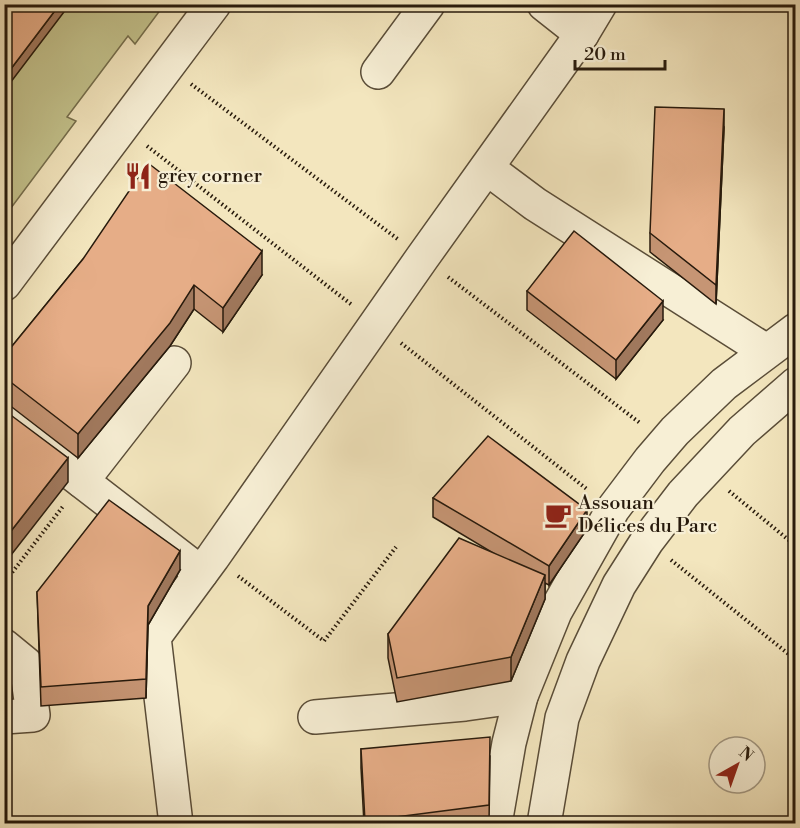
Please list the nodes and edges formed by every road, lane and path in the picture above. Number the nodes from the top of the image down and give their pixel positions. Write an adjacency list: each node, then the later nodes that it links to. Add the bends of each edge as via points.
1 (214, 4): 8 (street)
2 (428, 4): 6 (street)
3 (544, 4): 5 (street)
4 (600, 4): 5 (street)
5 (582, 34): 7 (street)
6 (378, 72)
7 (487, 168): 10 (street, via 535,204); 19 (street)
8 (4, 284)
9 (795, 330): 10 (street)
10 (766, 351): 23 (street, via 724,384 675,432 613,509 555,612)
11 (174, 363): 15 (street)
12 (795, 384): 14 (street)
13 (4, 421): 15 (street)
14 (704, 470): 16 (street); 17 (path)
15 (82, 481): 19 (street); 20 (path)
16 (647, 541): 22 (path); 28 (street, via 620,585 583,661 562,718)
17 (795, 546)
18 (396, 547): 19 (path, via 324,641)
19 (207, 565): 26 (street, via 154,637)
20 (4, 583)
21 (4, 646): 24 (street, via 27,664 33,715)
22 (795, 660)
23 (521, 696): 25 (street); 27 (street)
24 (4, 717)
25 (315, 717)
26 (176, 824)
27 (495, 824)
28 (544, 824)

